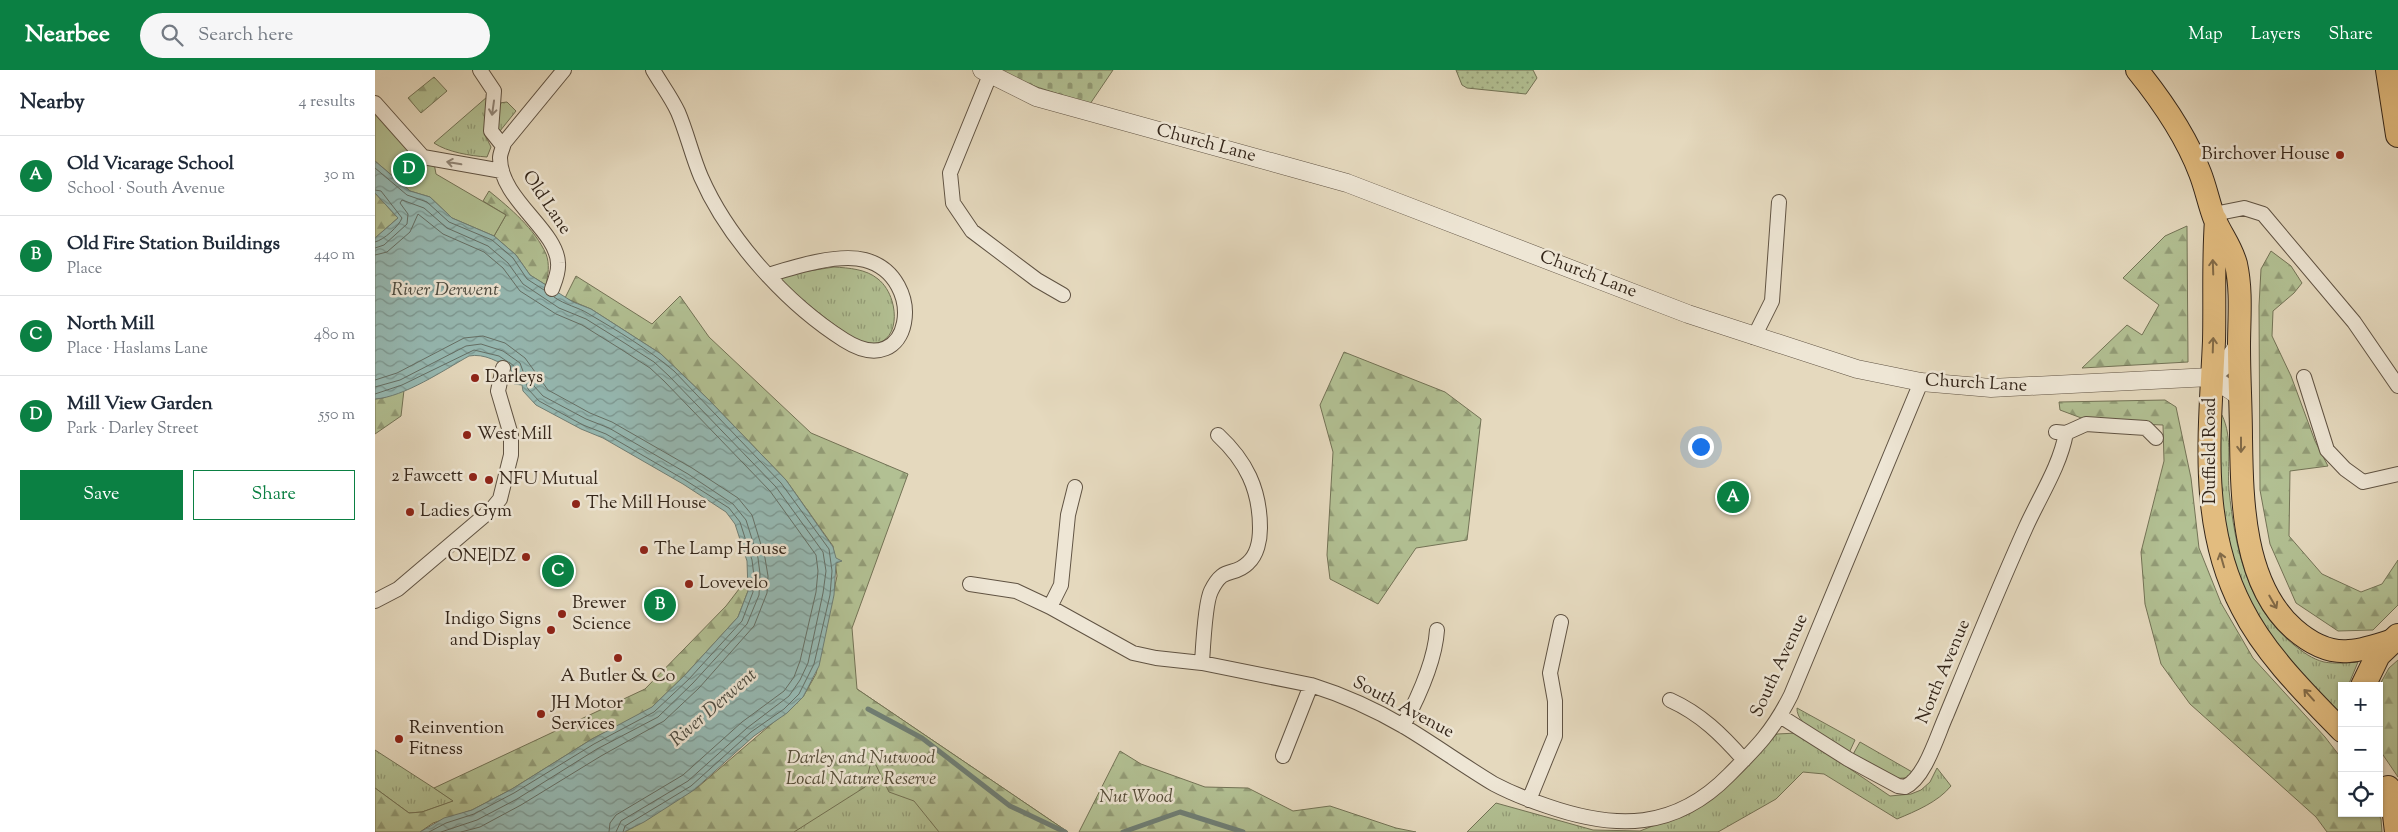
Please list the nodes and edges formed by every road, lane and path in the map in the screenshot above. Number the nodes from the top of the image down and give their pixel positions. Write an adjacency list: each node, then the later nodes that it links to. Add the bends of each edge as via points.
1 (480, 70): 9 (street, one-way to 9, via 494,91 491,132)
2 (564, 70): 9 (street)
3 (653, 70): 13 (street, via 678,112 711,198)
4 (2137, 70): 12 (main road, Duffield Road, via 2179,131 2200,172)
5 (2387, 70): 8 (highway)
6 (986, 73): 15 (street, via 950,173 953,204 972,231 1037,280); 16 (street, Church Lane, via 1036,97 1347,183)
7 (375, 103): 10 (street, one-way to 7, via 423,157)
8 (2398, 136)
9 (503, 146): 10 (street, Old Lane, via 499,156)
10 (502, 171): 14 (street, Old Lane, via 519,203 552,244 559,262)
11 (1779, 202): 16 (street, via 1772,301)
12 (2215, 217): 17 (main road, Duffield Road, via 2230,244 2236,265); 19 (main road, Duffield Road, one-way to 12); 22 (street, via 2244,208 2263,214 2354,322)
13 (768, 275): 13 (street, via 805,312 854,347 876,352 887,350 900,332 905,315 899,284 876,265 846,258)
14 (552, 289)
15 (1063, 295)
16 (1754, 337): 21 (street, Church Lane, via 1857,369)
17 (2239, 344): 19 (street, via 2225,365); 23 (main road, Duffield Road)
18 (503, 368): 29 (street, via 498,390 511,435 511,455 500,499 398,589)
19 (2211, 377): 21 (street, Church Lane, via 1991,388); 23 (street); 40 (main road, Duffield Road, one-way to 19, via 2262,640 2242,610 2223,567 2212,517 2209,478)
20 (2305, 377): 26 (street, via 2327,450 2345,469 2363,482)
21 (1921, 382): 38 (street, South Avenue)
22 (2398, 386)
23 (2239, 396): 33 (main road, Duffield Road, one-way to 33, via 2245,515 2257,571 2278,612 2301,635 2326,649 2366,649)
24 (1217, 435): 34 (street, via 1239,456 1254,485 1259,501 1260,537 1248,564 1220,575 1210,594)
25 (2156, 438): 38 (street, North Avenue, via 2146,428 2086,424 2061,432 2064,445 1916,780 1905,787 1897,786)
26 (2398, 474)
27 (1075, 487): 30 (street, via 1068,516 1061,585)
28 (970, 584): 30 (street, South Avenue, via 1016,591)
29 (375, 601)
30 (1050, 607): 34 (street, South Avenue, via 1133,653)
31 (1561, 622): 44 (street, via 1550,674 1555,702 1555,736)
32 (1437, 630): 39 (street, via 1430,661)
33 (2395, 638): 35 (highway, via 2372,664)
34 (1201, 663): 36 (street, South Avenue)
35 (2365, 682)
36 (1311, 685): 39 (street, South Avenue, via 1329,690); 41 (street)
37 (1670, 700): 42 (street, via 1694,712 1713,727)
38 (1780, 716): 42 (street, South Avenue, via 1772,730)
39 (1403, 726): 44 (street, South Avenue, via 1495,784)
40 (2338, 727)
41 (1283, 756)
42 (1743, 760): 44 (street, South Avenue, via 1696,803 1649,819 1628,822 1597,820)
43 (2388, 788): 45 (highway)
44 (1529, 800)
45 (2397, 832)

